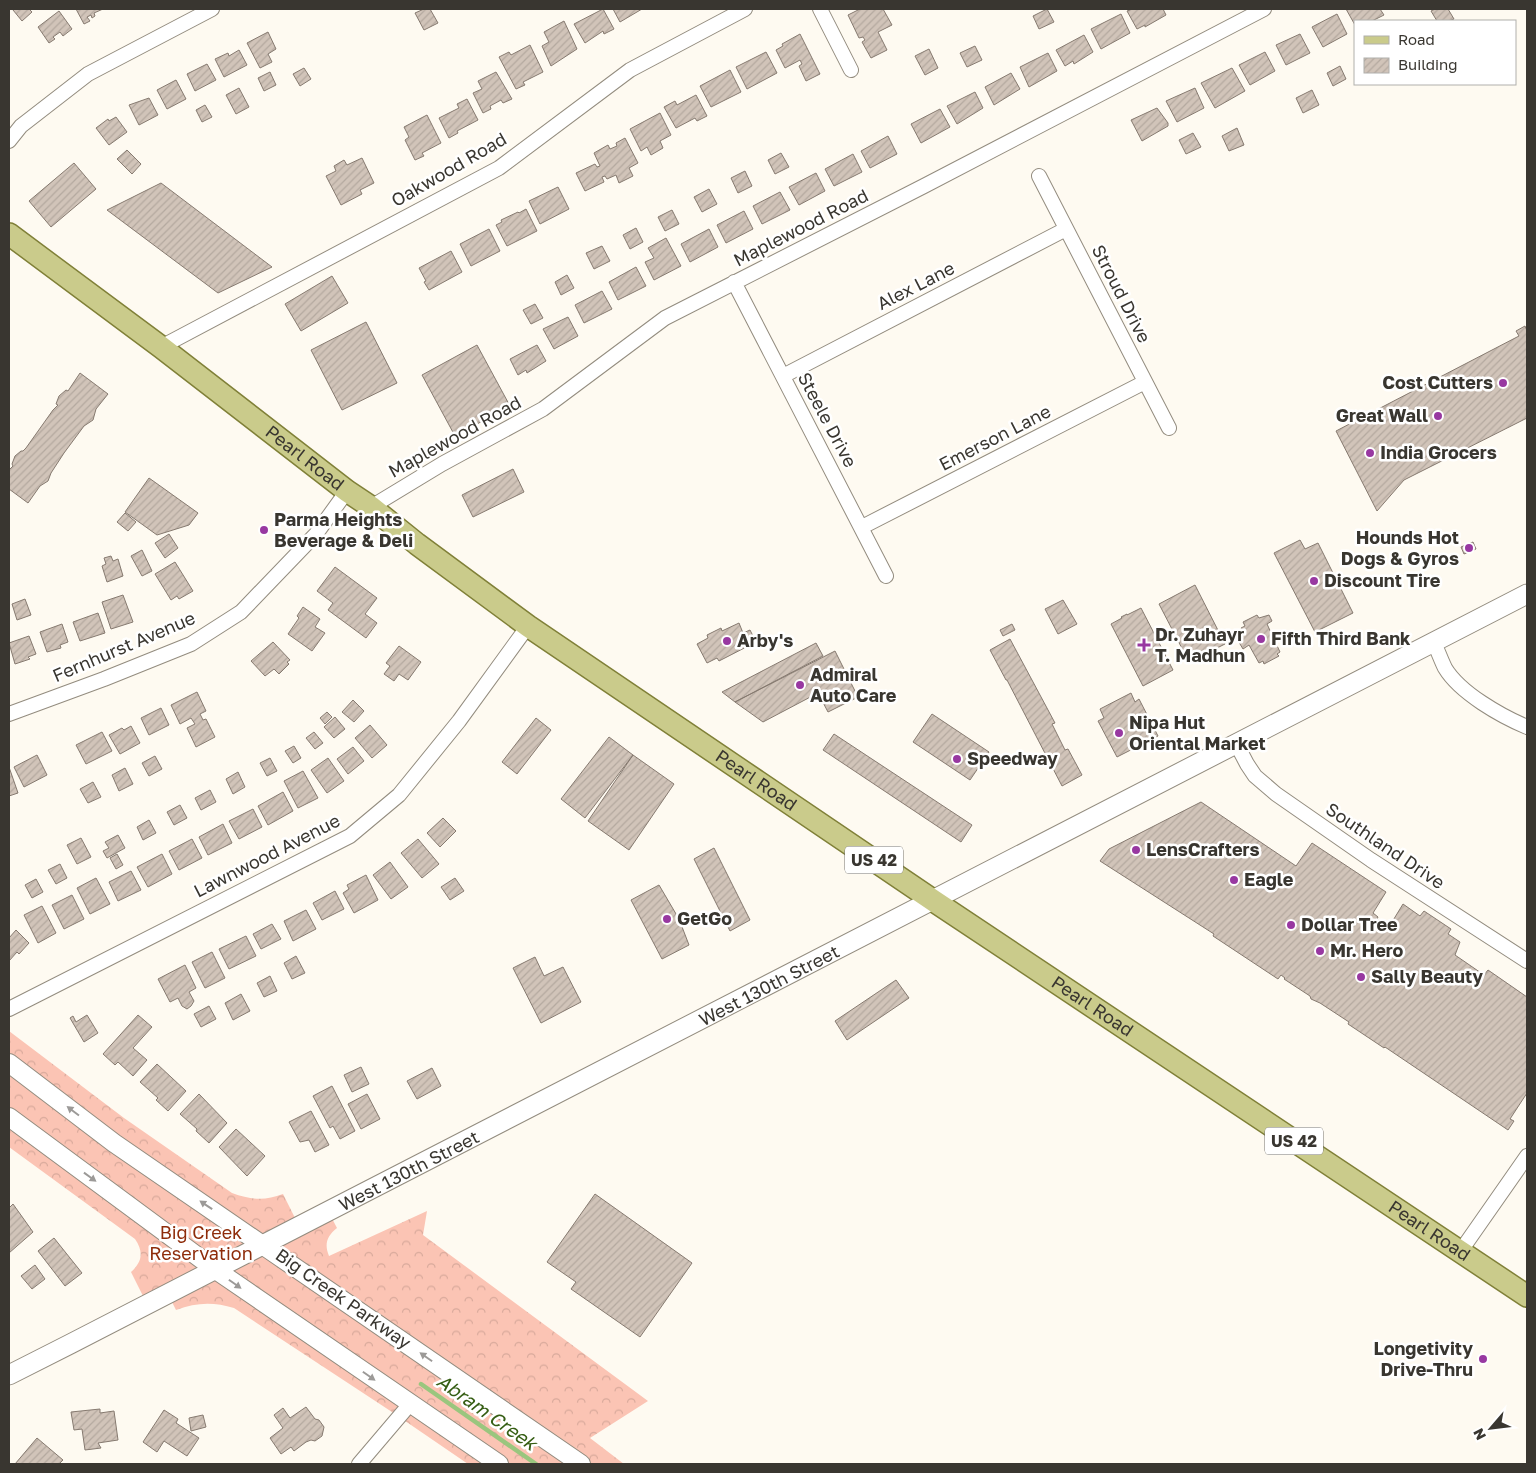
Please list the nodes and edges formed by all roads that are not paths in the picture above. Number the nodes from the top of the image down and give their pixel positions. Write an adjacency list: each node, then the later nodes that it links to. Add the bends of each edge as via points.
1 (212, 9): 6 (street, via 88,74 21,126)
2 (745, 9): 11 (street, Oakwood Road, via 630,70 499,168)
3 (820, 9): 5 (street)
4 (1264, 9): 10 (street, Maplewood Road)
5 (851, 70)
6 (9, 141)
7 (1039, 176): 8 (street, Stroud Drive)
8 (1066, 229): 12 (street, Alex Lane); 13 (street, Stroud Drive)
9 (9, 234): 11 (main road, Pearl Road / US 42)
10 (734, 282): 12 (street, Steele Drive); 16 (street, Maplewood Road, via 665,318 543,409)
11 (161, 347): 15 (main road, Pearl Road / US 42)
12 (783, 376): 17 (street, Steele Drive)
13 (1145, 382): 14 (street, Stroud Drive); 17 (street, Emerson Lane)
14 (1169, 428)
15 (347, 491): 16 (main road, Pearl Road / US 42); 22 (street, Fernhurst Avenue, via 316,534 241,612 191,644)
16 (371, 507): 20 (main road, Pearl Road / US 42)
17 (862, 527): 18 (street, Steele Drive)
18 (886, 576)
19 (1527, 594): 21 (main road, West 130th Street)
20 (528, 626): 25 (main road, Pearl Road / US 42); 27 (street, Lawnwood Avenue, via 459,721 399,795 350,836)
21 (1434, 643): 23 (street, via 1446,669 1463,688); 24 (main road, West 130th Street)
22 (9, 714)
23 (1527, 727)
24 (1237, 745): 25 (main road, West 130th Street); 26 (street, Southland Drive, via 1256,776 1276,794)
25 (934, 901): 31 (main road, West 130th Street); 32 (main road, Pearl Road / US 42)
26 (1527, 961)
27 (9, 1009)
28 (9, 1063): 31 (street, Big Creek Parkway, one-way to 28, via 114,1143)
29 (9, 1117): 33 (street, one-way to 33)
30 (1527, 1156): 32 (street)
31 (265, 1246): 33 (main road, West 130th Street); 39 (street, Big Creek Parkway, one-way to 31)
32 (1460, 1252): 34 (main road, Pearl Road / US 42)
33 (216, 1270): 35 (main road, West 130th Street); 36 (street, one-way to 36)
34 (1527, 1296)
35 (9, 1375)
36 (410, 1404): 37 (street); 38 (street)
37 (359, 1464)
38 (499, 1464)
39 (581, 1464)

